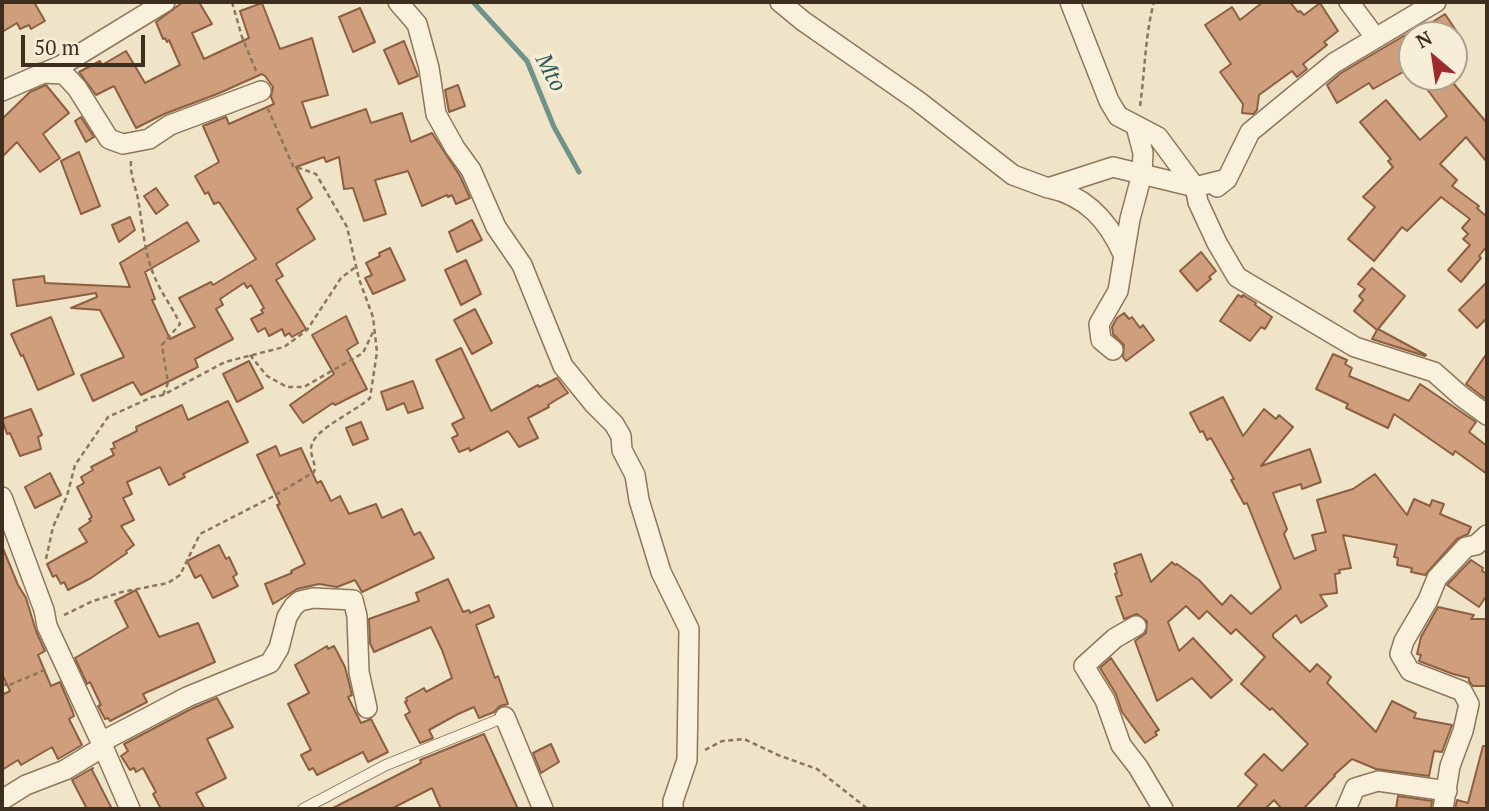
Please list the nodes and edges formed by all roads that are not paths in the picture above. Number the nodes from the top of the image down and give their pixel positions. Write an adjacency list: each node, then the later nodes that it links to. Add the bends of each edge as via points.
1 (165, 2): 8 (street)
2 (398, 2): 29 (street, via 417,24 436,114 471,170 496,227 522,265 563,366 621,436 661,572 689,629 687,760)
3 (780, 2): 13 (street, via 1013,175)
4 (1070, 2): 11 (street, via 1109,101 1118,116)
5 (1349, 2): 7 (street)
6 (1436, 2): 7 (street)
7 (1375, 37): 14 (street, via 1334,63 1250,132 1227,179)
8 (42, 73): 9 (street); 10 (street, via 64,74 109,139 124,144 149,139 170,125)
9 (2, 91)
10 (261, 91)
11 (1136, 126): 12 (street, via 1143,153); 14 (street, via 1158,137)
12 (1142, 174): 13 (street, via 1113,167); 14 (street); 15 (street)
13 (1048, 188): 15 (street, via 1068,192 1094,209 1113,231)
14 (1197, 195): 17 (street, via 1237,277 1355,347 1434,372)
15 (1123, 254): 16 (street, via 1118,291 1099,324 1101,341)
16 (1113, 350)
17 (1487, 415)
18 (2, 498): 23 (street, via 47,626)
19 (1487, 535): 25 (street, via 1466,547 1437,578 1400,654 1410,671 1462,691 1469,704)
20 (1136, 626): 30 (street, via 1084,666 1105,700 1121,745)
21 (367, 708): 23 (street, via 353,600 313,598 294,606 270,663 187,697)
22 (505, 717): 27 (lane, via 386,765); 28 (street)
23 (102, 744): 24 (street, via 65,770); 26 (street)
24 (2, 800)
25 (1445, 800): 31 (street, via 1378,781 1355,788)
26 (130, 809)
27 (303, 809)
28 (544, 809)
29 (673, 809)
30 (1163, 809)
31 (1346, 809)

